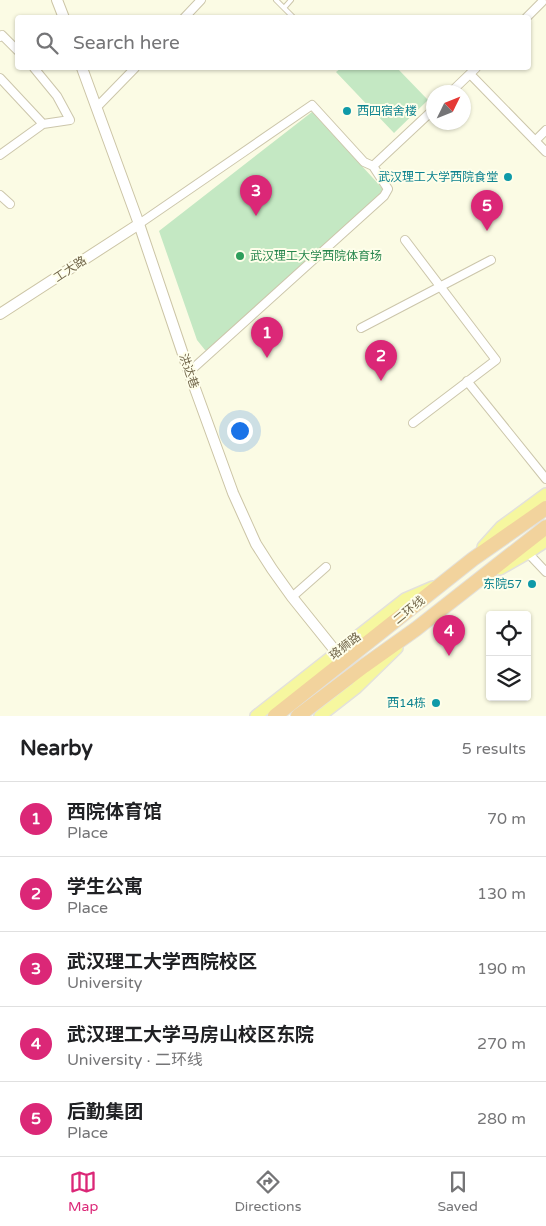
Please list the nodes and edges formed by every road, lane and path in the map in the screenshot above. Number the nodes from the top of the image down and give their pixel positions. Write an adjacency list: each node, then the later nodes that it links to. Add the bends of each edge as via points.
1 (57, 0): 7 (street)
2 (201, 0): 8 (street)
3 (276, 0): 6 (lane)
4 (291, 0): 6 (lane)
5 (543, 3): 10 (street)
6 (284, 8): 9 (lane)
7 (63, 15)
8 (187, 15)
9 (291, 15)
10 (529, 15)
11 (0, 37): 12 (street, via 2,35)
12 (15, 48)
13 (36, 70): 22 (street, via 70,118)
14 (83, 70): 20 (street, 洪达巷)
15 (133, 70): 20 (street)
16 (474, 70): 17 (street)
17 (470, 74): 19 (street); 24 (street)
18 (0, 78): 22 (street)
19 (458, 85)
20 (97, 107): 30 (street, 洪达巷)
21 (426, 116): 27 (street)
22 (44, 124): 26 (street)
23 (546, 130): 24 (street)
24 (535, 141): 25 (street)
25 (546, 152)
26 (0, 155)
27 (373, 166): 30 (street, via 364,162 312,105); 36 (street, via 388,188 384,196)
28 (0, 195): 29 (street)
29 (10, 204)
30 (139, 224): 34 (street, 工大路); 36 (street, 洪达巷)
31 (405, 240): 33 (street)
32 (491, 260): 33 (street)
33 (440, 287): 35 (street); 37 (street, via 496,360)
34 (0, 314)
35 (361, 328)
36 (189, 372): 50 (street, 洪达巷, via 233,493 252,535)
37 (467, 381): 38 (street); 39 (street)
38 (413, 423)
39 (546, 479)
40 (546, 494): 45 (main road, via 501,527)
41 (546, 508): 45 (highway, 二环线)
42 (546, 527): 48 (highway, 二环线)
43 (546, 540): 44 (main road)
44 (528, 553): 47 (street); 48 (main road)
45 (473, 559): 49 (highway, 二环线)
46 (326, 567): 50 (street)
47 (546, 572)
48 (477, 582): 51 (highway, 二环线)
49 (439, 585): 52 (main road, 珞狮路, via 406,600); 54 (highway, 二环线)
50 (292, 597): 52 (street, 洪达巷)
51 (416, 629): 55 (highway, 二环线); 56 (main road, via 366,678)
52 (337, 653): 53 (main road, 珞狮路)
53 (256, 716)
54 (275, 716)
55 (298, 716)
56 (320, 716)

